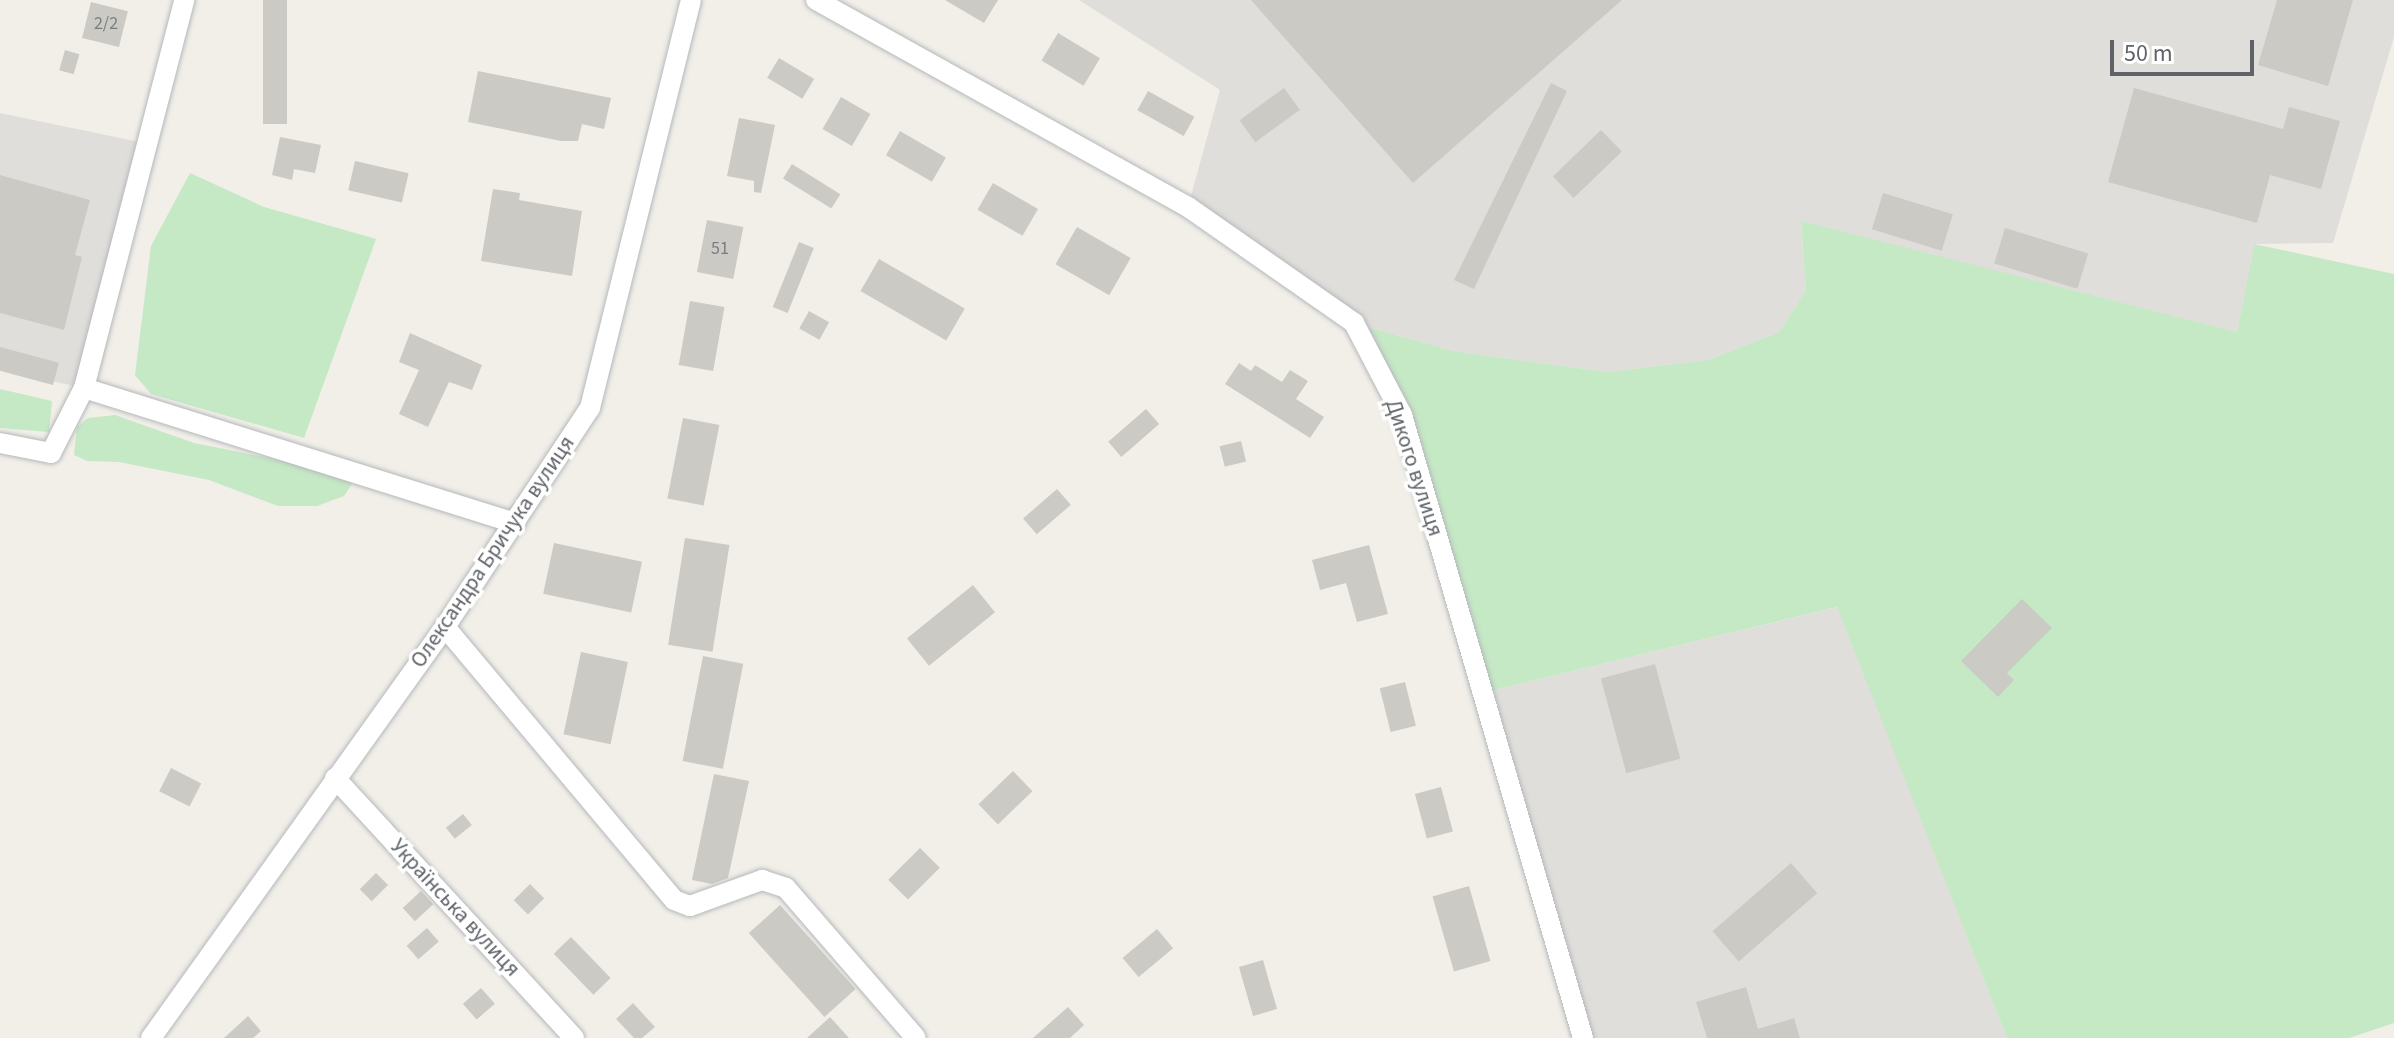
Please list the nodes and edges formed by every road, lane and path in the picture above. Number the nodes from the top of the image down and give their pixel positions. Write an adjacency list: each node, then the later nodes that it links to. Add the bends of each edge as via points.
1 (184, 0): 4 (street)
2 (691, 0): 6 (street, Олександра Бричука вулиця, via 590,408)
3 (816, 0): 12 (street, Дикого вулиця, via 1188,207 1354,323 1402,415)
4 (84, 388): 5 (street, via 51,453); 6 (street)
5 (0, 443)
6 (515, 523): 7 (street, Олександра Бричука вулиця)
7 (445, 627): 8 (street, Олександра Бричука вулиця); 11 (street, via 674,900 690,906 762,880 786,888)
8 (335, 778): 9 (street, Олександра Бричука вулиця); 10 (street, Українська вулиця)
9 (160, 1034)
10 (574, 1038)
11 (916, 1038)
12 (1583, 1038)

